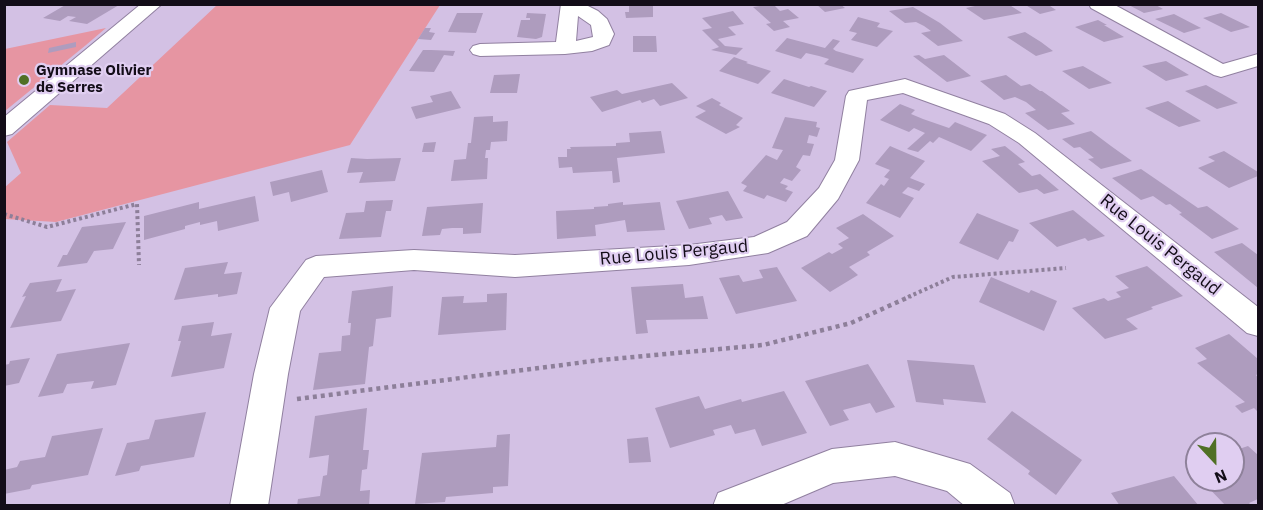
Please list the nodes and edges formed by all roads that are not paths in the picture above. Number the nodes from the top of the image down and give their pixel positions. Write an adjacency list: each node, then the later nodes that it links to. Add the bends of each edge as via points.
1 (153, 4): 7 (street)
2 (1098, 4): 6 (street, via 1221,71)
3 (570, 5): 4 (street); 4 (street, via 591,15 604,34 602,41 592,45)
4 (565, 48): 5 (street)
5 (480, 50)
6 (1258, 60)
7 (4, 129)
8 (1258, 324): 9 (street, Rue Louis Pergaud, via 1028,138 997,119 905,86 857,96 846,160 830,193 797,229 758,246 689,255 515,266 414,260 316,267 285,308)
9 (249, 506)
10 (732, 506): 11 (street, via 832,466 895,459 957,476)
11 (996, 506)

